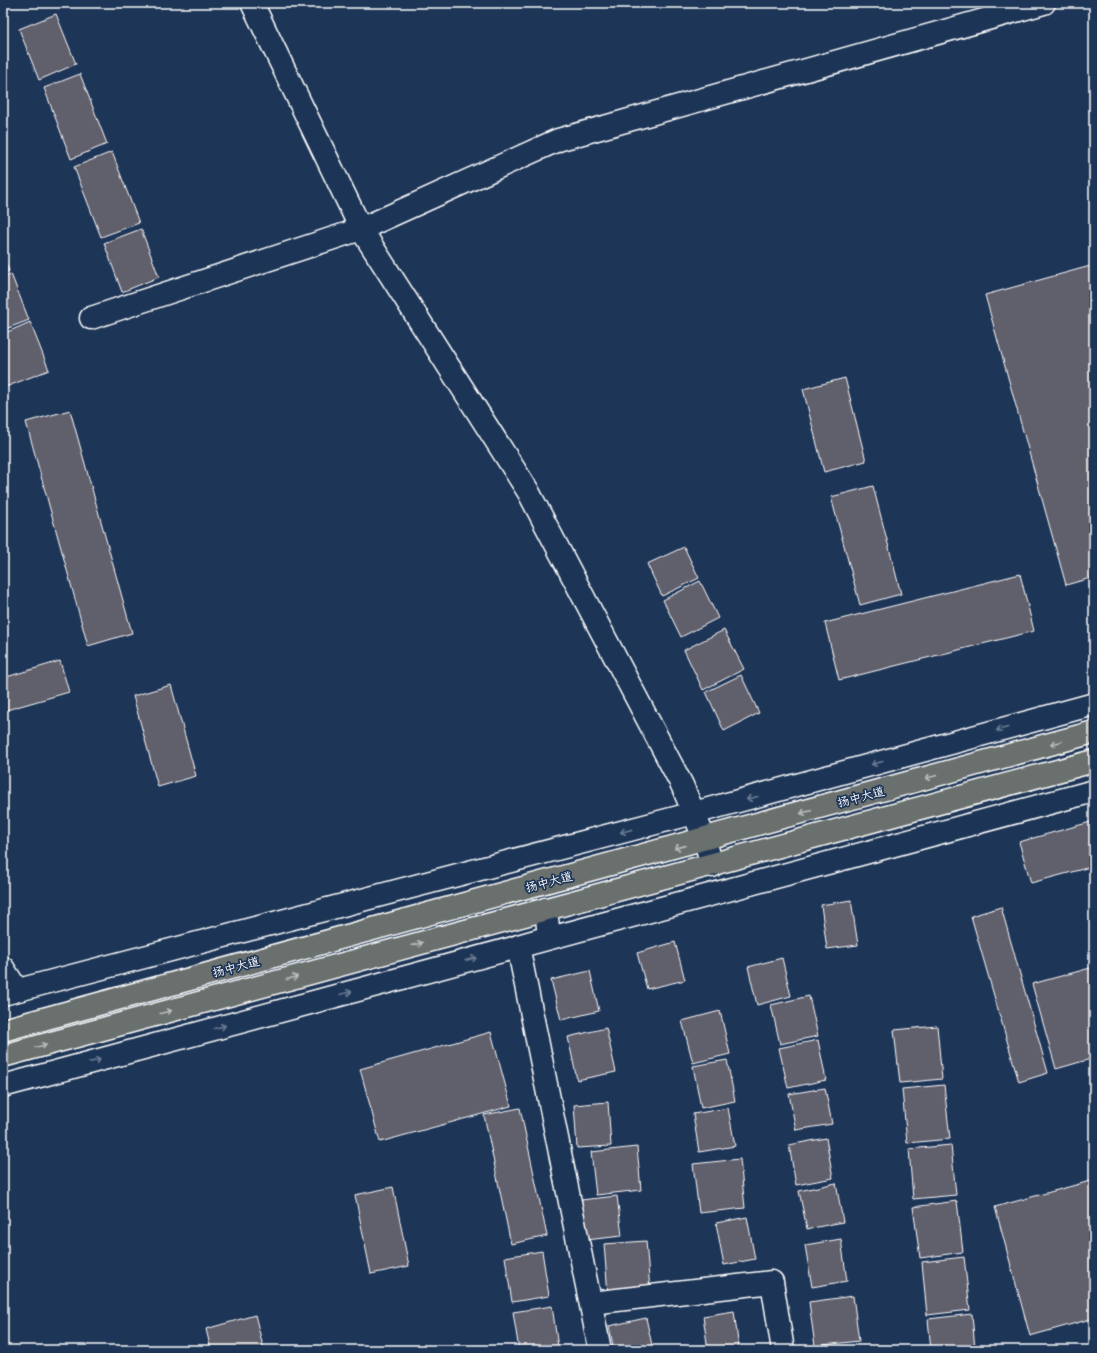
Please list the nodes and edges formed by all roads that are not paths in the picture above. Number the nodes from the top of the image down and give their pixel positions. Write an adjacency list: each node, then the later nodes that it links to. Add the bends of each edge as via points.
1 (252, 3): 3 (street)
2 (1044, 3): 3 (street, via 558,140)
3 (361, 229): 4 (street); 9 (street, via 528,491 682,785)
4 (91, 318)
5 (1094, 704): 9 (street, one-way to 9)
6 (1094, 732): 10 (main road, 扬中大道, one-way to 10)
7 (1094, 761): 11 (main road, 扬中大道)
8 (1094, 791): 13 (street)
9 (694, 813): 10 (street); 15 (street, one-way to 15)
10 (705, 840): 11 (street); 16 (main road, 扬中大道, one-way to 16)
11 (712, 866): 12 (main road, 扬中大道)
12 (546, 909): 13 (street, via 549,937); 17 (main road, 扬中大道, one-way to 12)
13 (518, 946): 18 (street, one-way to 13); 19 (street)
14 (3, 968): 15 (street)
15 (10, 992)
16 (3, 1030)
17 (3, 1056)
18 (3, 1086)
19 (591, 1303): 20 (street); 21 (street, via 772,1282)
20 (600, 1350)
21 (783, 1350)

